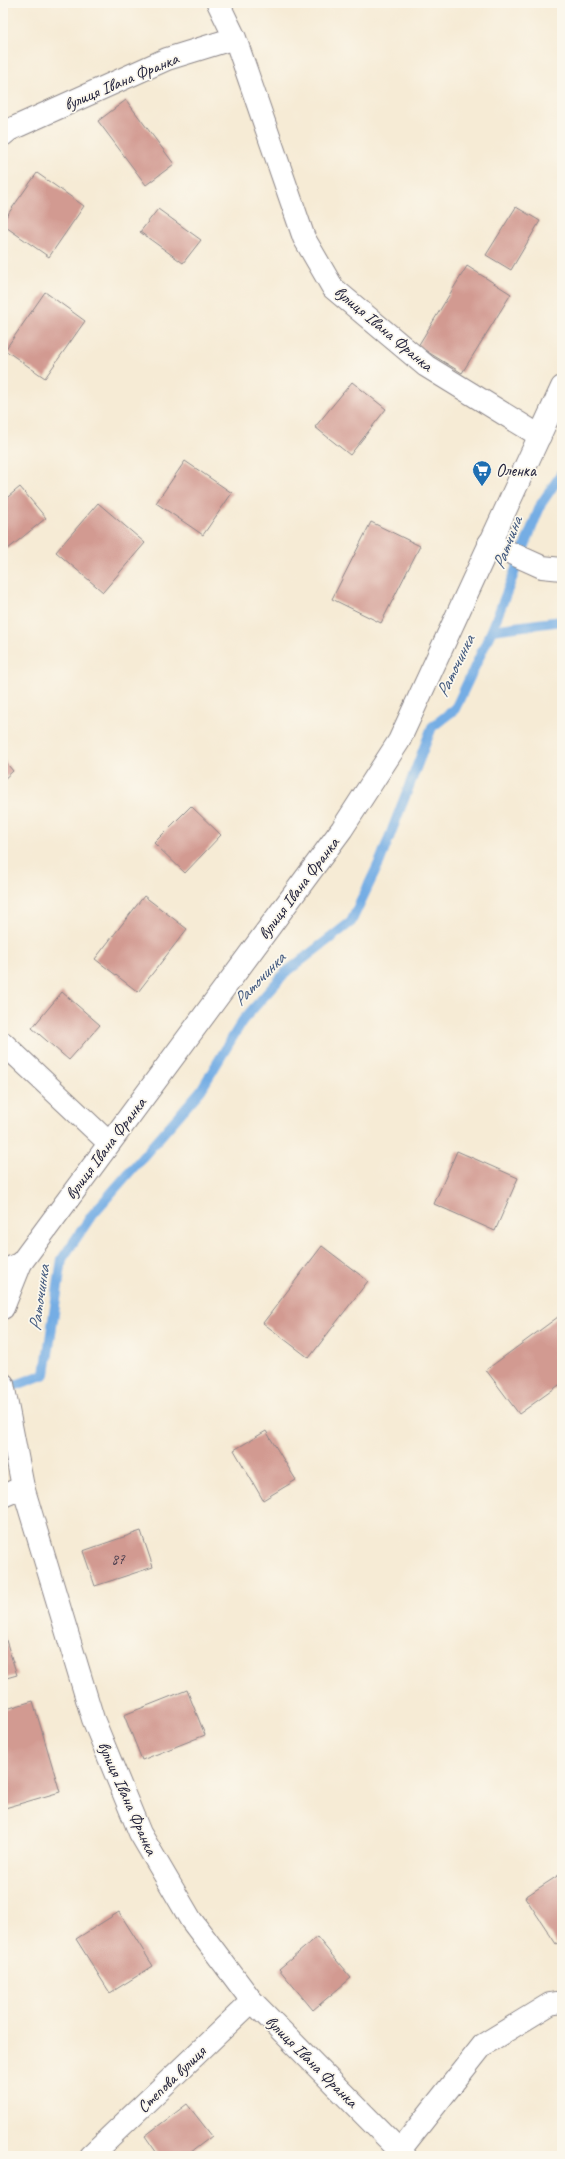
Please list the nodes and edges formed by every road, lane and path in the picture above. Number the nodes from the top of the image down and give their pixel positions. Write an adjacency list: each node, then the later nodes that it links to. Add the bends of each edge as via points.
1 (218, 3): 2 (main road, вулиця Івана Франка)
2 (235, 38): 3 (main road, вулиця Івана Франка, via 167,60); 5 (main road, вулиця Івана Франка, via 304,238 333,288 426,366)
3 (5, 131)
4 (562, 387): 5 (main road, вулиця Івана Франка)
5 (540, 436): 6 (main road, вулиця Івана Франка)
6 (490, 543): 7 (main road); 9 (main road, вулиця Івана Франка, via 399,741 342,829)
7 (552, 568)
8 (3, 1044): 9 (main road)
9 (109, 1143): 10 (main road, вулиця Івана Франка)
10 (12, 1267): 11 (main road, вулиця Івана Франка)
11 (3, 1308)
12 (3, 1384): 13 (main road, вулиця Івана Франка)
13 (23, 1487): 14 (main road); 15 (main road, вулиця Івана Франка, via 92,1719 140,1833 191,1920)
14 (3, 1496)
15 (252, 2001): 17 (main road, вулиця Івана Франка); 18 (main road, Степова вулиця)
16 (562, 2002): 17 (main road, via 550,2004 483,2045)
17 (403, 2153)
18 (90, 2156)

